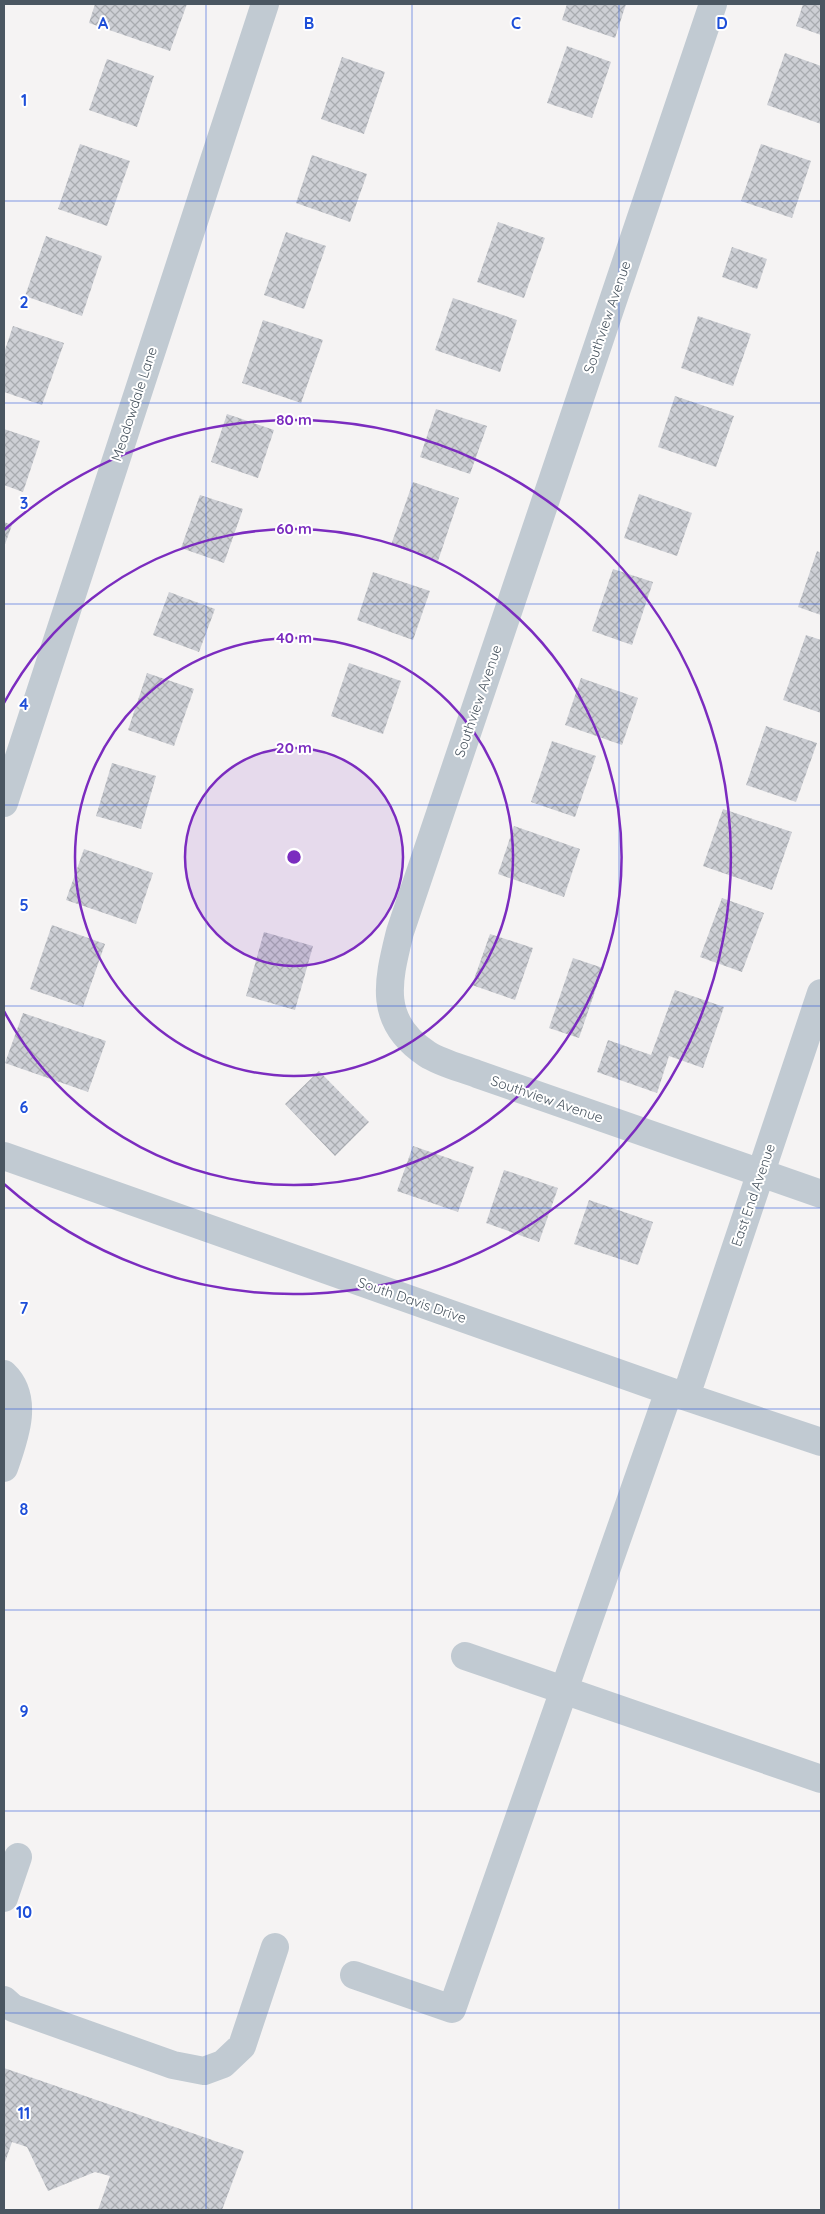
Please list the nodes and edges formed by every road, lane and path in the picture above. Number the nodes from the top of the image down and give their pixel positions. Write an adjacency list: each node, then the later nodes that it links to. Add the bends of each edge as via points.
1 (264, 4): 3 (street, Meadowdale Lane)
2 (713, 4): 6 (street, Southview Avenue, via 400,932 389,976 390,1008 403,1033 427,1054)
3 (4, 803)
4 (821, 993): 6 (street, East End Avenue)
5 (4, 1156): 9 (street, South Davis Drive)
6 (761, 1172): 7 (street, Southview Avenue); 9 (street, East End Avenue)
7 (821, 1194)
8 (4, 1374): 11 (street, via 18,1402 16,1434)
9 (677, 1394): 10 (street, South Davis Drive); 13 (street, East End Avenue)
10 (821, 1442)
11 (4, 1468)
12 (465, 1656): 13 (street)
13 (563, 1689): 14 (street); 18 (street, East End Avenue, via 452,2008)
14 (821, 1779)
15 (18, 1857): 16 (street)
16 (4, 1898)
17 (275, 1947): 19 (street, via 242,2046 224,2064 204,2071 173,2065 13,2008)
18 (354, 1975)
19 (4, 2000)

